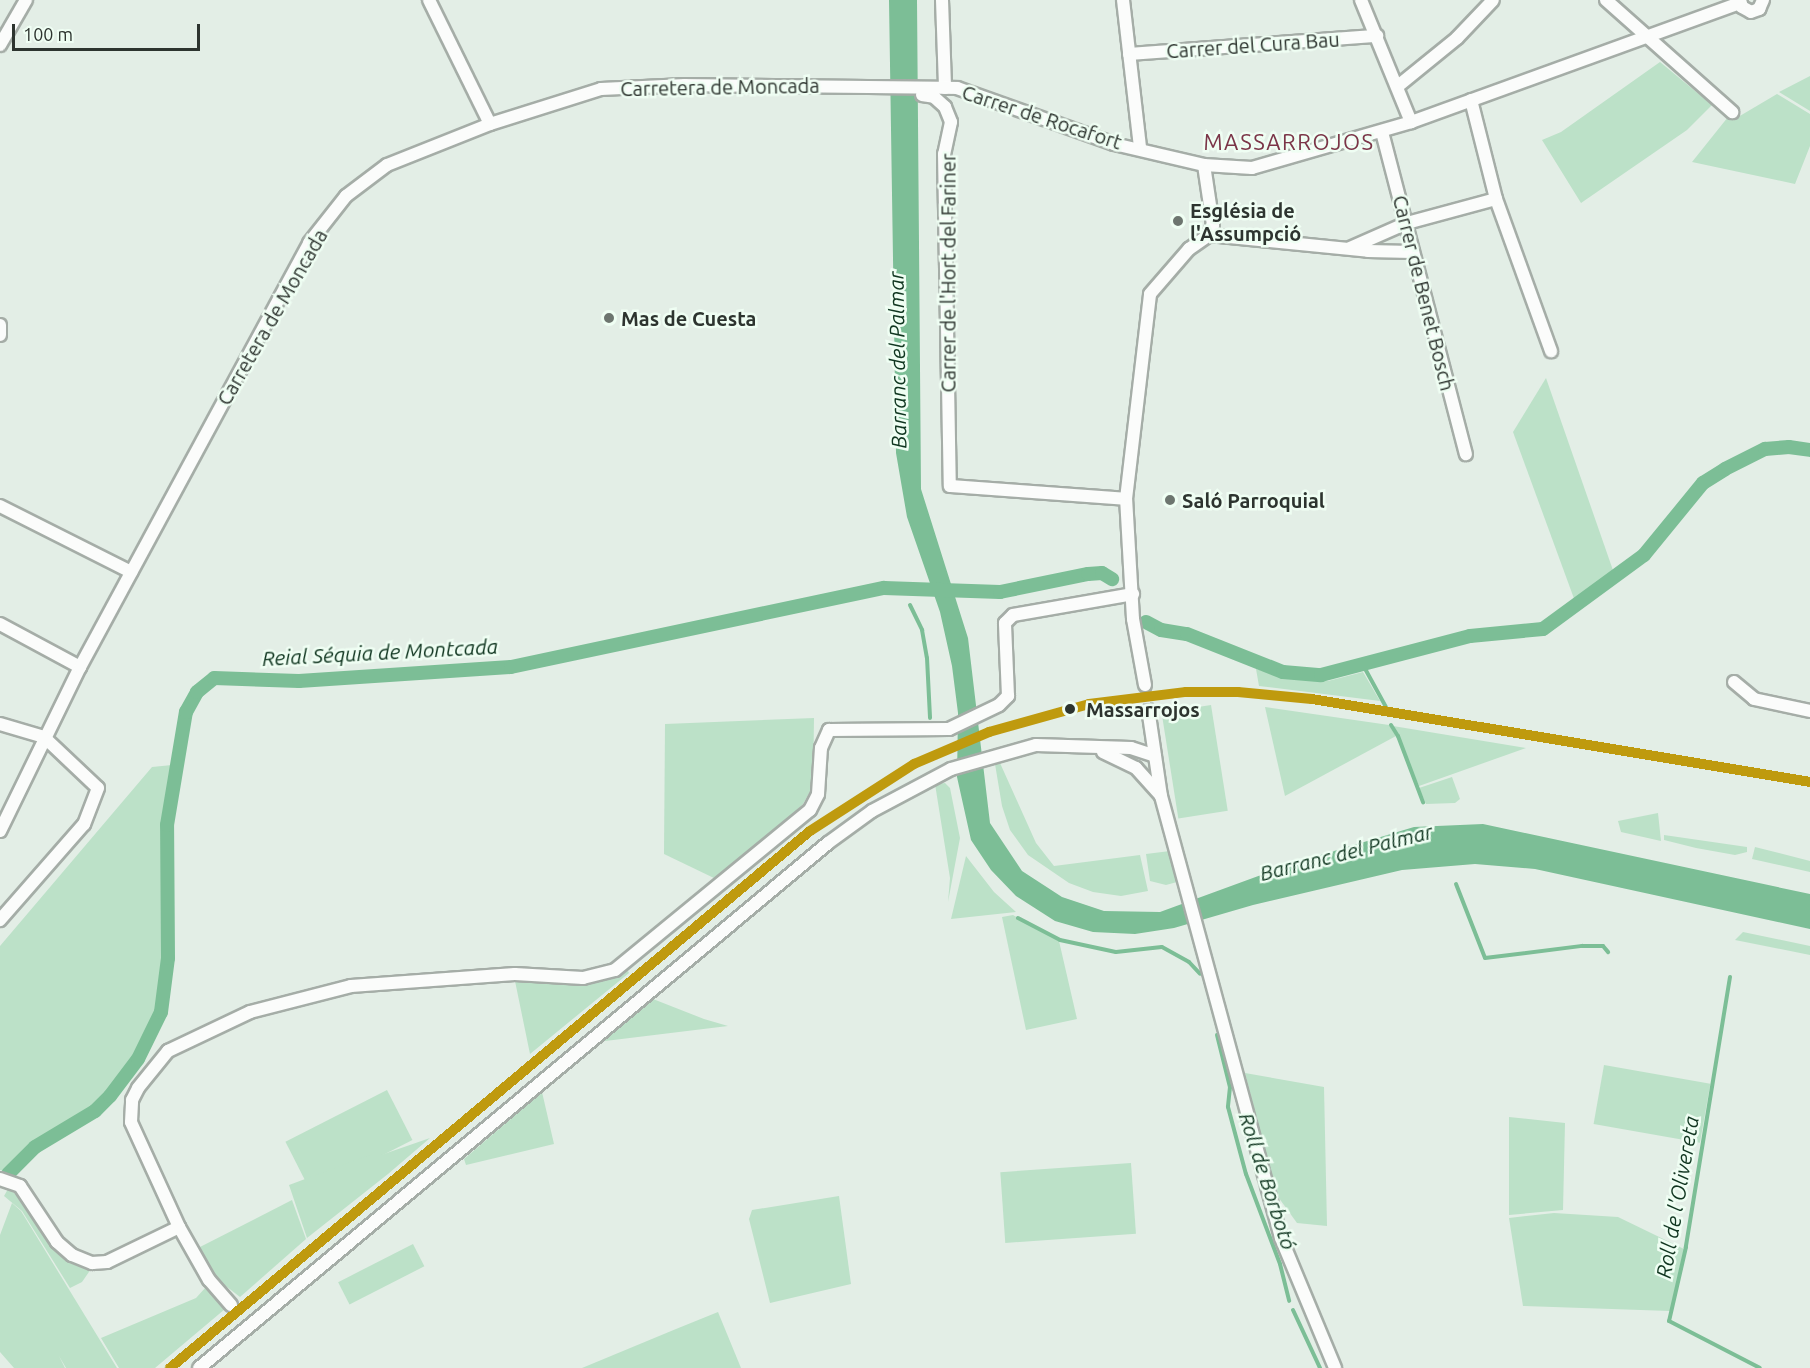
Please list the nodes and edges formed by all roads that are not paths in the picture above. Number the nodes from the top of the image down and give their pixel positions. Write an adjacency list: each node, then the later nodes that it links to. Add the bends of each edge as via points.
1 (26, 0): 12 (street)
2 (429, 0): 19 (street)
3 (942, 0): 15 (street)
4 (1123, 0): 13 (street)
5 (1361, 0): 10 (street)
6 (1493, 0): 14 (street, via 1457,38)
7 (1763, 0): 9 (street, Carrer de Rocafort, via 1759,9 1751,12)
8 (1609, 1): 11 (street)
9 (1740, 2): 11 (street, Carrer de Rocafort)
10 (1377, 36): 13 (street, Carrer del Cura Bau); 14 (street)
11 (1648, 37): 16 (street, Carrer de Rocafort); 17 (street)
12 (0, 45)
13 (1129, 54): 21 (street)
14 (1398, 86): 18 (street)
15 (937, 92): 19 (street, Carretera de Moncada, via 685,85 601,89); 21 (street, Carrer de Rocafort, via 968,91 1090,137); 32 (street, Carrer de l'Hort del Fariner, via 951,122 944,154 950,486)
16 (1471, 100): 18 (street, Carrer de Rocafort); 23 (street)
17 (1732, 112)
18 (1412, 122): 20 (street, Carrer de Rocafort)
19 (490, 124): 34 (street, Carretera de Moncada, via 387,165 346,196 309,243)
20 (1382, 132): 22 (street, Carrer de Rocafort, via 1275,164 1238,169); 24 (street, Carrer de Benet Bosch)
21 (1140, 148): 22 (street, Carrer de Rocafort)
22 (1204, 165): 25 (street, via 1213,225)
23 (1496, 199): 24 (street); 30 (street)
24 (1407, 223): 26 (street); 27 (street, Carrer de Benet Bosch)
25 (1209, 235): 26 (street); 32 (street, via 1189,249 1149,294)
26 (1349, 249): 27 (street)
27 (1412, 252): 31 (street, Carrer de Benet Bosch)
28 (0, 325): 29 (street)
29 (0, 335)
30 (1551, 351)
31 (1466, 454)
32 (1126, 499): 35 (street)
33 (0, 506): 34 (street)
34 (131, 572): 37 (street, Carretera de Moncada)
35 (1133, 594): 39 (street, via 1132,619); 51 (street, via 1013,615 1005,623 1008,696 999,705 949,729 829,730 821,748 818,794 810,810 615,970 583,978 515,974 351,986 250,1012 168,1051 155,1062 138,1088 132,1100 131,1122)
36 (0, 624): 37 (street)
37 (80, 667): 42 (street, Carretera de Moncada)
38 (1734, 682): 40 (street, via 1754,699)
39 (1145, 684)
40 (1810, 711)
41 (0, 724): 42 (street)
42 (44, 737): 48 (street, Carretera de Moncada); 49 (street, via 83,770 98,788 98,797 84,824)
43 (1084, 747): 44 (street); 46 (street); 53 (street, via 1036,745 967,762 856,822)
44 (1131, 748): 45 (street); 45 (street, via 1144,734 1149,716)
45 (1155, 756): 46 (street, via 1146,764); 47 (street)
46 (1132, 766): 47 (street)
47 (1161, 796): 54 (street, via 1281,1238)
48 (0, 831)
49 (0, 920)
50 (0, 1179): 51 (street, via 20,1186 57,1242 72,1255 92,1263 107,1262)
51 (179, 1227): 52 (street, via 209,1280)
52 (231, 1305)
53 (199, 1368)
54 (1335, 1368)

